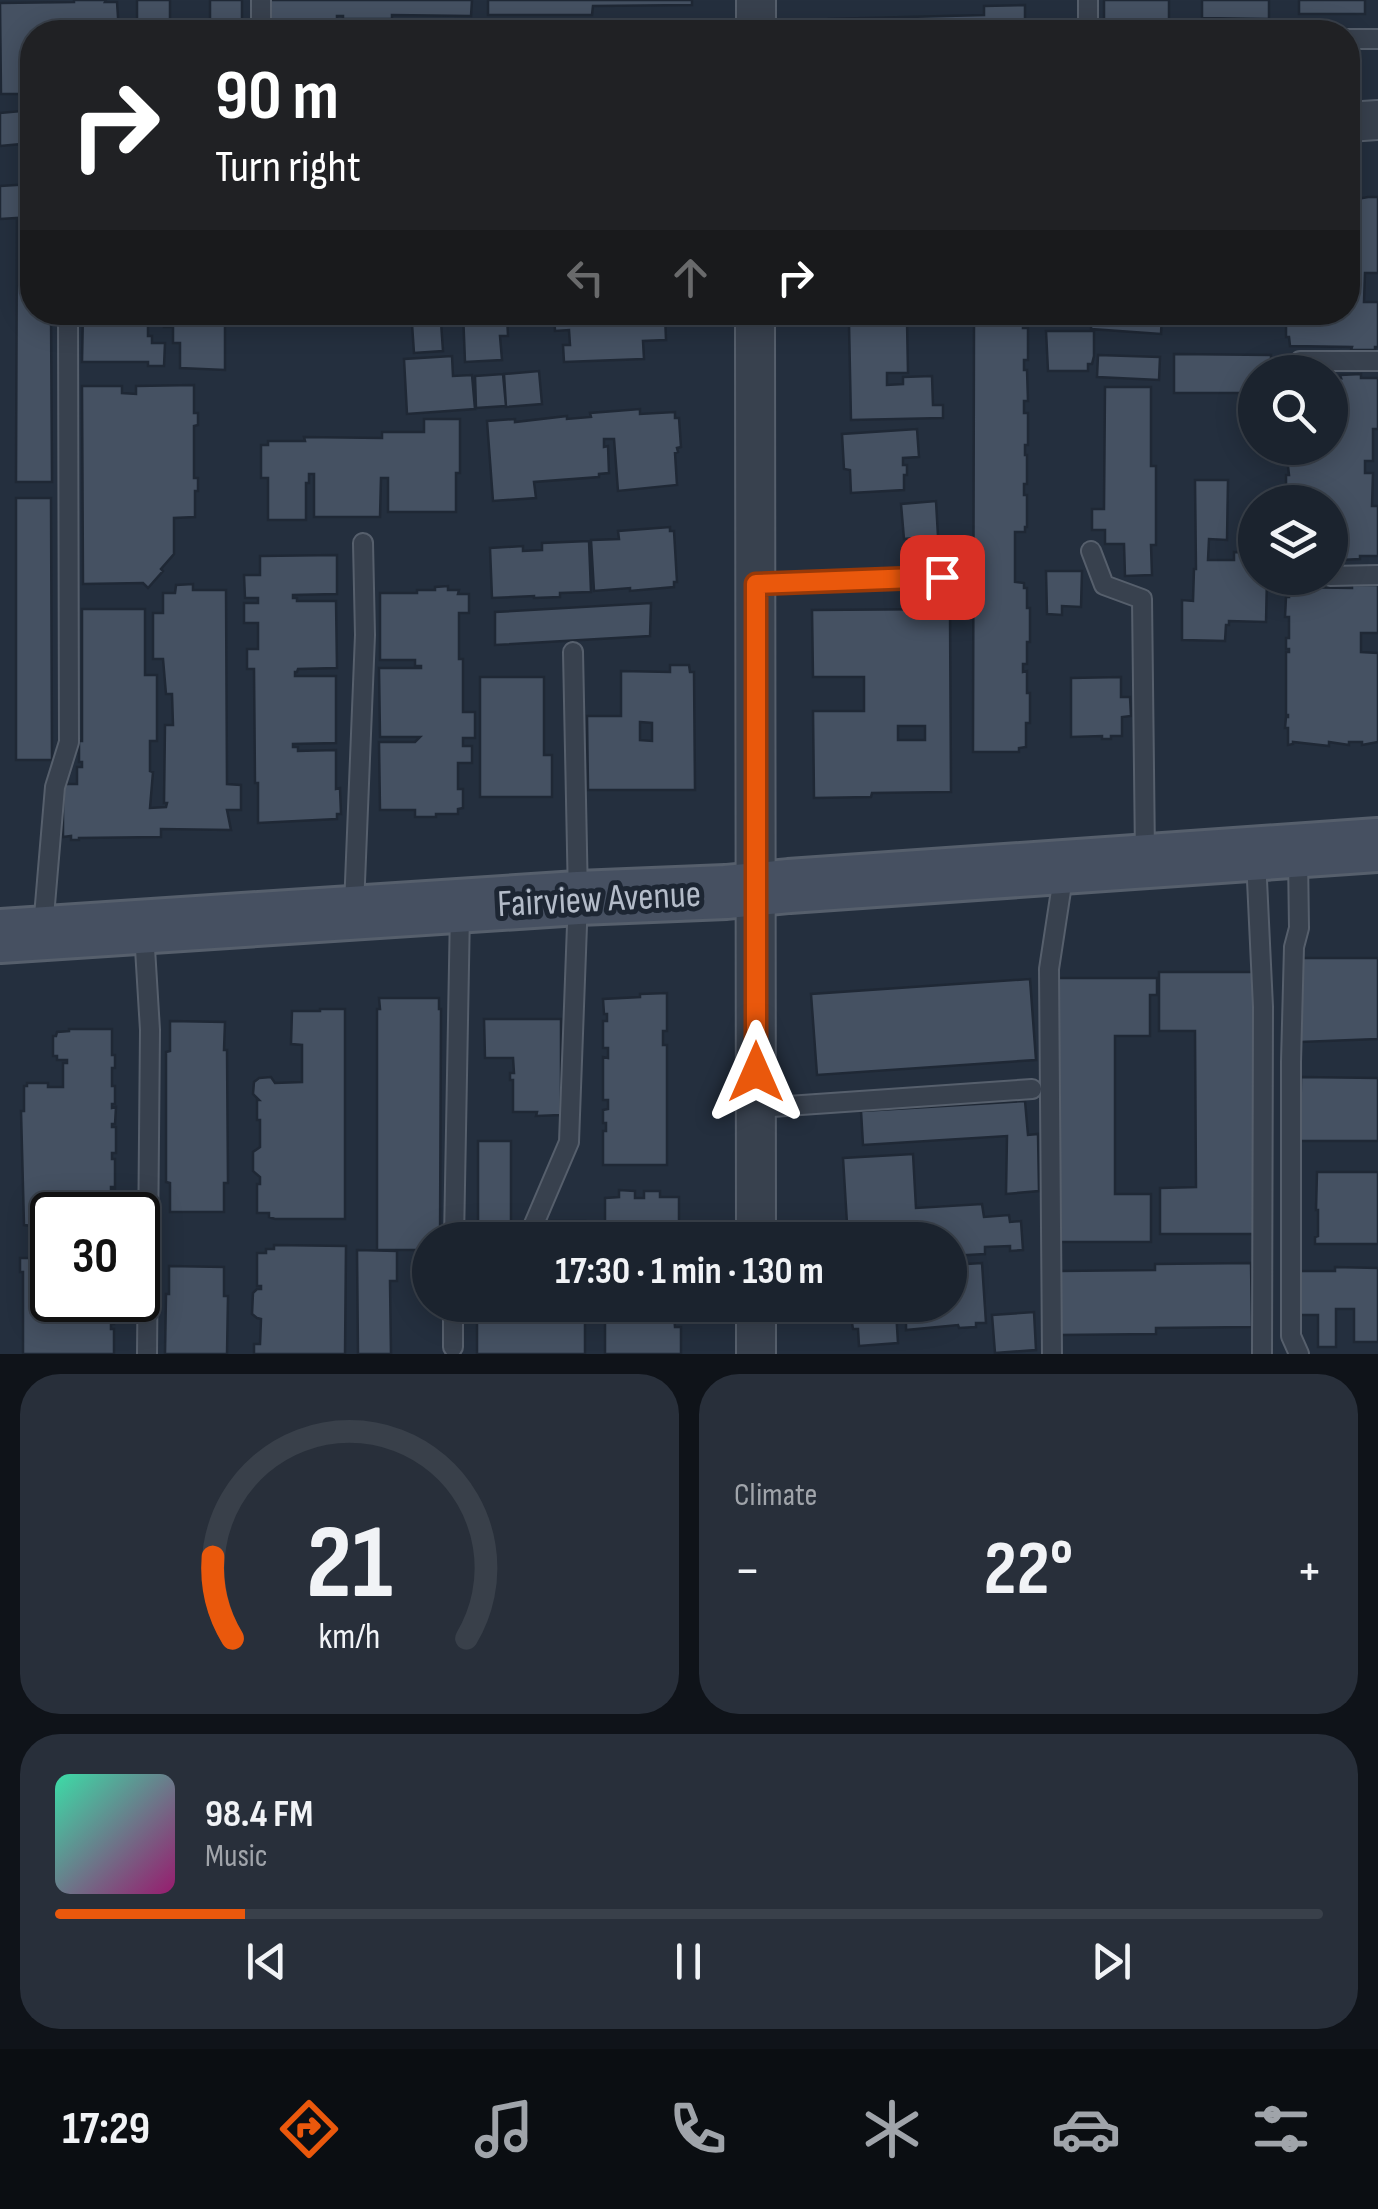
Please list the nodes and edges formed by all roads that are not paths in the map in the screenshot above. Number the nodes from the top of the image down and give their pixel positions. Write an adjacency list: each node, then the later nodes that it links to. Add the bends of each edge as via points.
1 (68, 325): 21 (lane, via 69,742)
2 (755, 325): 10 (street)
3 (1348, 361): 4 (lane)
4 (1378, 361)
5 (363, 543): 19 (lane)
6 (1090, 550): 14 (lane, via 1104,584 1142,599)
7 (1378, 575): 8 (lane)
8 (1348, 576)
9 (942, 577): 10 (lane)
10 (756, 584): 16 (street)
11 (572, 652): 17 (lane)
12 (1378, 846): 13 (street, Fairview Avenue)
13 (1277, 852): 14 (street, Fairview Avenue); 33 (lane, via 1263,1045); 34 (lane, via 1299,928 1291,1062 1291,1336)
14 (1145, 860): 15 (street, Fairview Avenue)
15 (1065, 866): 16 (street, Fairview Avenue); 32 (lane, via 1050,969)
16 (756, 890): 17 (street, Fairview Avenue); 23 (street)
17 (578, 898): 18 (street, Fairview Avenue); 25 (lane, via 569,1142)
18 (460, 906): 19 (street, Fairview Avenue); 24 (lane)
19 (354, 912): 20 (street, Fairview Avenue)
20 (144, 926): 21 (street, Fairview Avenue); 30 (lane, via 150,1030)
21 (21, 934)
22 (1032, 1090): 23 (lane)
23 (757, 1108): 26 (street)
24 (454, 1222)
25 (534, 1222)
26 (756, 1222)
27 (453, 1322): 29 (lane)
28 (756, 1322): 31 (street)
29 (452, 1347)
30 (146, 1354)
31 (756, 1354)
32 (1052, 1354)
33 (1262, 1354)
34 (1298, 1354)

